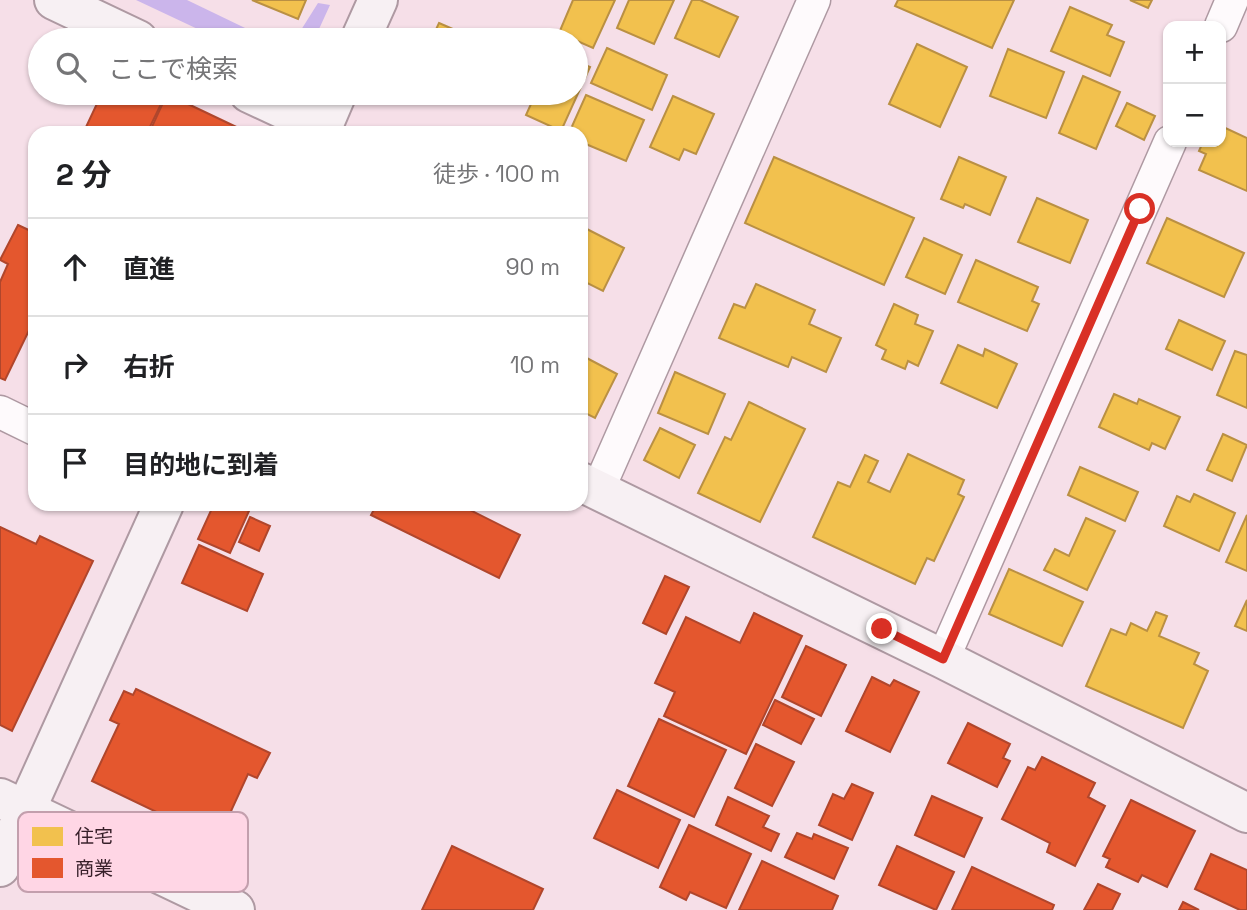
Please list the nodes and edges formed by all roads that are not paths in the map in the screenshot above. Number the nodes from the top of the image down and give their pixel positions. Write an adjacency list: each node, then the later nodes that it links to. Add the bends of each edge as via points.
1 (54, 0): 6 (street)
2 (378, 0): 7 (street)
3 (814, 0): 15 (street)
4 (1232, 0): 5 (street)
5 (1223, 21)
6 (113, 28)
7 (365, 28)
8 (272, 105): 10 (street)
9 (332, 105): 11 (street)
10 (313, 126)
11 (323, 126)
12 (1168, 147): 17 (street)
13 (0, 412): 14 (street)
14 (28, 426)
15 (589, 486): 17 (street)
16 (160, 511): 18 (street)
17 (943, 659): 20 (street)
18 (13, 804): 19 (street); 21 (street)
19 (30, 812)
20 (1247, 813)
21 (0, 867)
22 (197, 892): 23 (street)
23 (235, 910)

